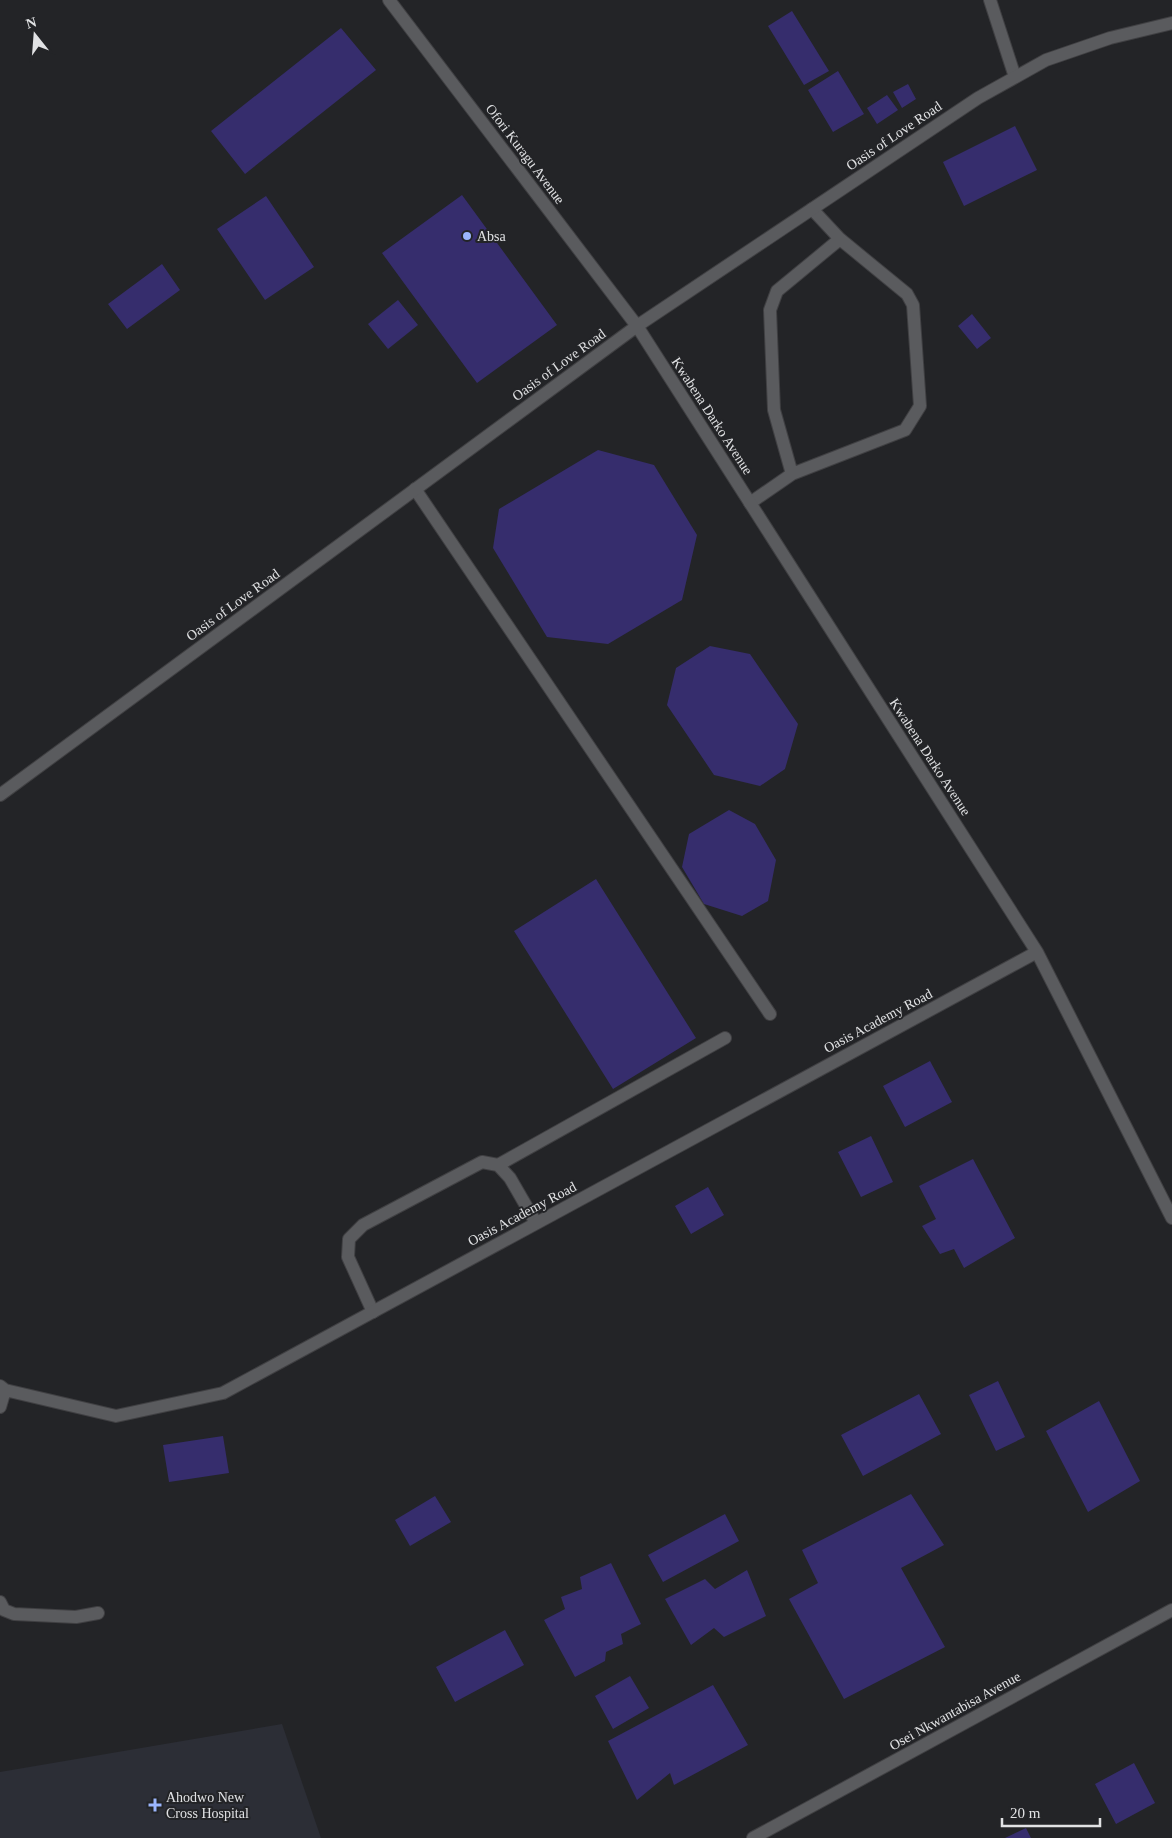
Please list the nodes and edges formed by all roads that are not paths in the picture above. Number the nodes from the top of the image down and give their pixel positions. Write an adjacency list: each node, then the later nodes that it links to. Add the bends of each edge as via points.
1 (390, 0): 7 (street, Ofori Kuragu Avenue)
2 (990, 0): 4 (street)
3 (1172, 23): 4 (street, Oasis of Love Road, via 1110,38 1046,60)
4 (1015, 77): 5 (street, Oasis of Love Road, via 978,98)
5 (812, 209): 6 (street); 7 (street, Oasis of Love Road)
6 (840, 239): 8 (street, via 777,291 770,310 774,410); 8 (street, via 907,294 914,305 920,406 905,430)
7 (637, 326): 9 (street, Oasis of Love Road); 10 (street, Kwabena Darko Avenue)
8 (792, 474): 10 (street)
9 (416, 489): 11 (street, Oasis of Love Road); 13 (street)
10 (750, 503): 12 (street, Kwabena Darko Avenue)
11 (0, 795)
12 (1037, 952): 16 (street, Kwabena Darko Avenue); 17 (street, Oasis Academy Road)
13 (770, 1014)
14 (725, 1038): 15 (street)
15 (498, 1165): 17 (street, via 510,1178); 18 (street, via 482,1162 364,1225 349,1239 348,1257)
16 (1172, 1218)
17 (536, 1223): 18 (street, Oasis Academy Road)
18 (373, 1312): 19 (street, Oasis Academy Road, via 223,1393 116,1416)
19 (2, 1388): 20 (street)
20 (0, 1407)
21 (0, 1602): 23 (street, via 4,1610 14,1614 76,1617)
22 (1172, 1610): 24 (street, Osei Nkwantabisa Avenue)
23 (98, 1613)
24 (761, 1836)

